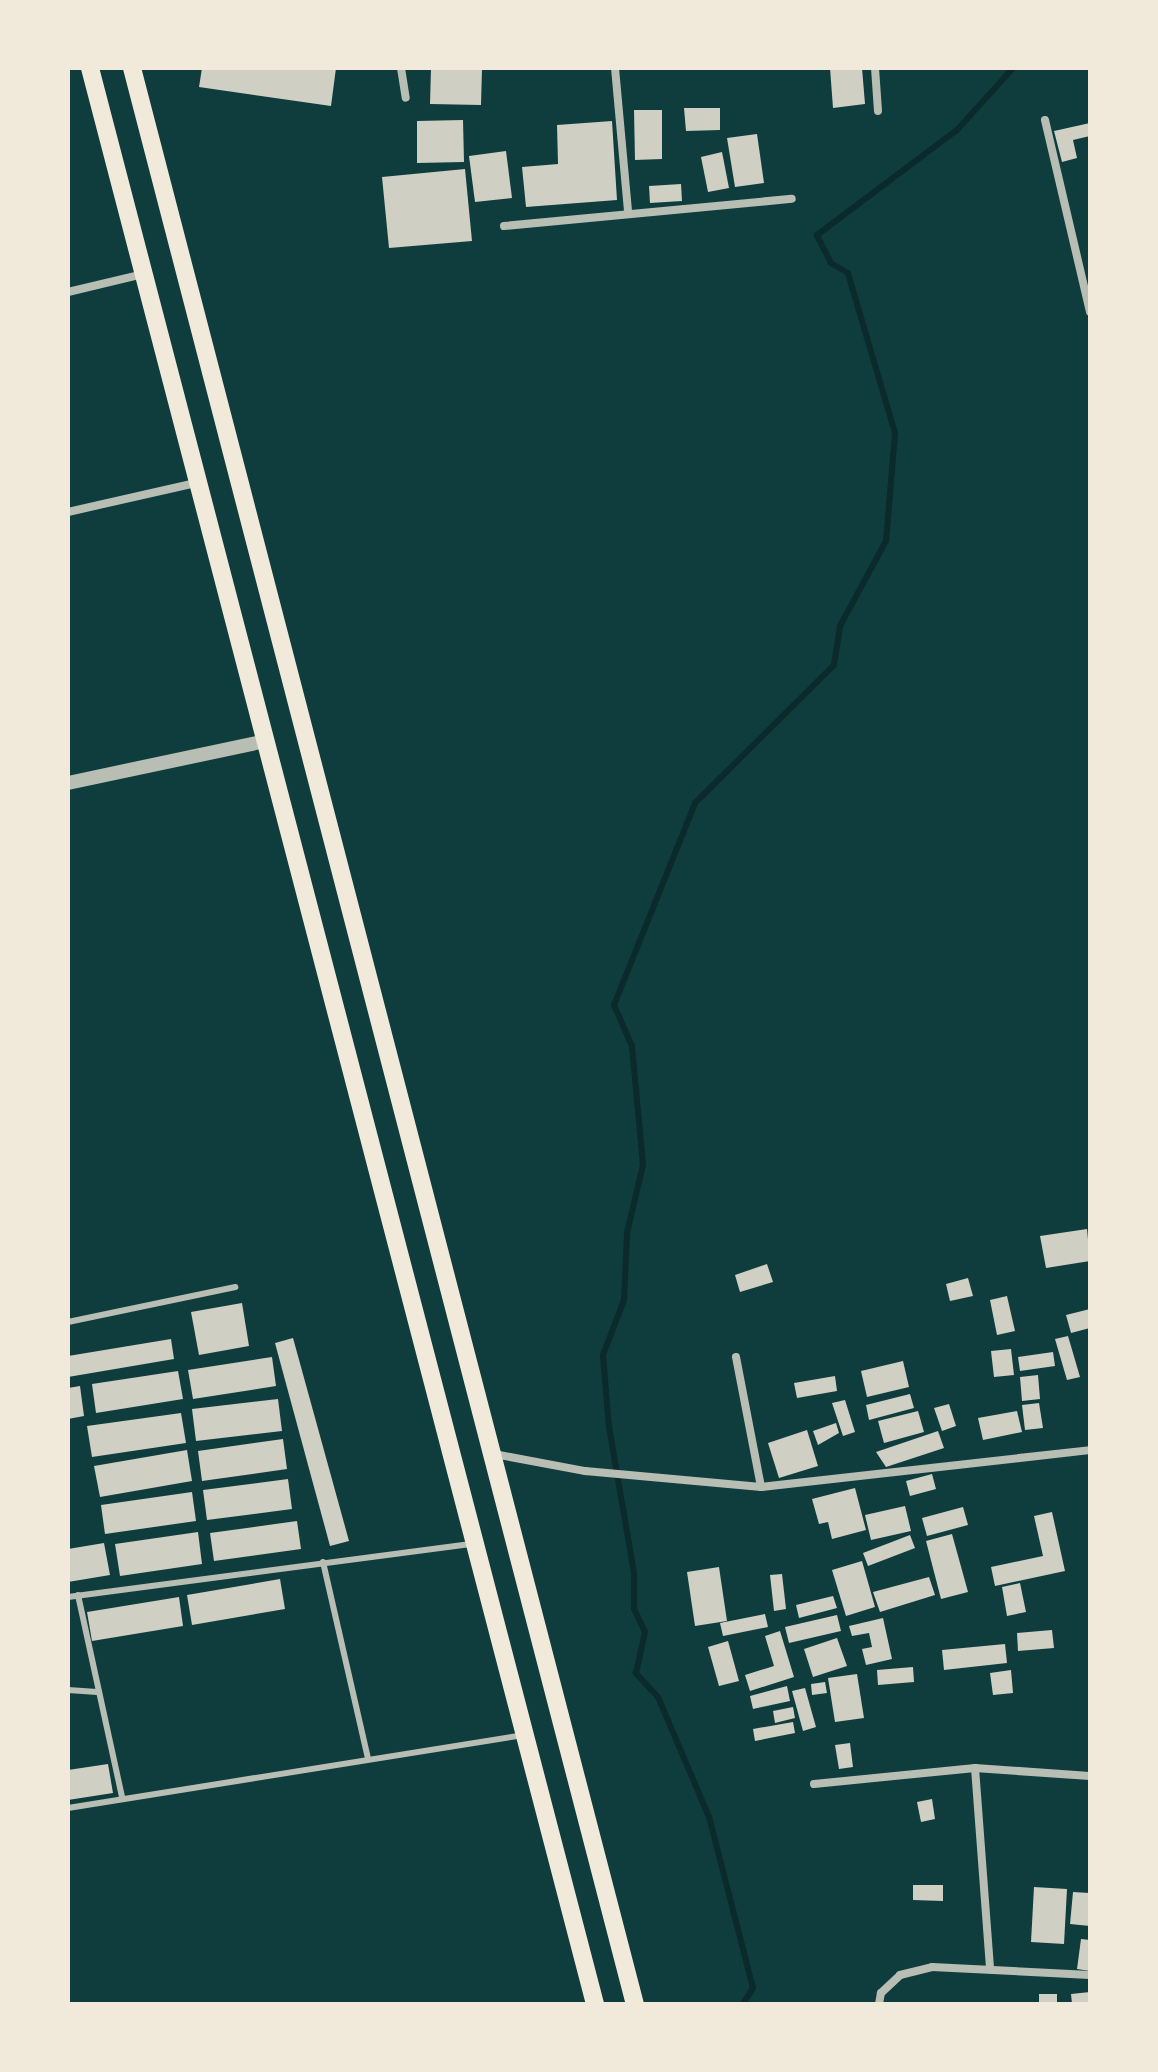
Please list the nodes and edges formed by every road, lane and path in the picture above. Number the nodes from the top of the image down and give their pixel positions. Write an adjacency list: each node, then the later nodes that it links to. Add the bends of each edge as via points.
1 (90, 68): 12 (main road)
2 (132, 68): 23 (main road)
3 (401, 68): 6 (street)
4 (615, 68): 10 (street)
5 (875, 68): 7 (street)
6 (406, 98)
7 (878, 111)
8 (1045, 120): 14 (street)
9 (792, 199): 10 (street)
10 (628, 211): 11 (street, via 617,217)
11 (504, 226)
12 (143, 274): 13 (street); 15 (main road)
13 (68, 292)
14 (1090, 312)
15 (196, 483): 16 (street); 17 (main road)
16 (68, 512)
17 (266, 741): 18 (street); 25 (main road)
18 (68, 783)
19 (235, 1287): 20 (lane)
20 (68, 1322)
21 (736, 1357): 24 (street)
22 (1090, 1450): 24 (street)
23 (493, 1453): 24 (street, via 585,1471); 41 (main road)
24 (761, 1487)
25 (477, 1544): 26 (lane); 31 (main road)
26 (323, 1562): 27 (lane); 32 (lane)
27 (78, 1595): 28 (lane); 30 (lane)
28 (68, 1597)
29 (68, 1690): 30 (lane)
30 (97, 1692): 36 (lane)
31 (526, 1734): 32 (lane); 40 (main road)
32 (368, 1759): 36 (lane)
33 (975, 1768): 34 (street); 35 (street); 38 (street)
34 (1090, 1776)
35 (814, 1784)
36 (122, 1797): 37 (lane)
37 (68, 1808)
38 (990, 1969): 39 (street); 42 (street, via 932,1967 900,1975 881,1993)
39 (1090, 1975)
40 (595, 2004)
41 (635, 2004)
42 (879, 2004)

